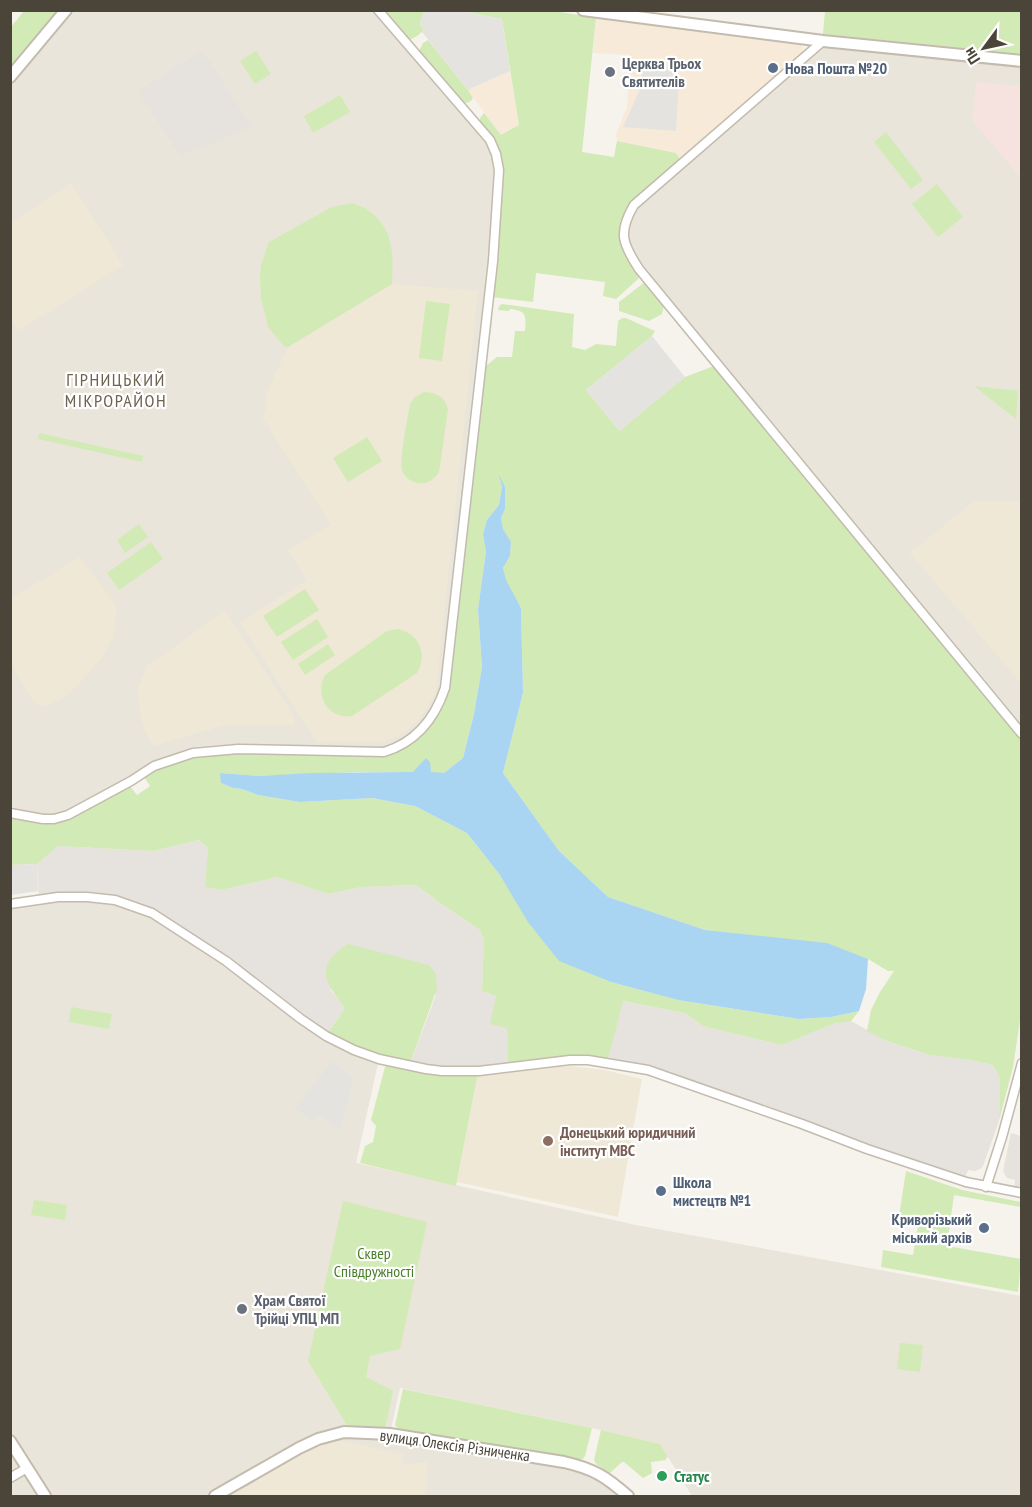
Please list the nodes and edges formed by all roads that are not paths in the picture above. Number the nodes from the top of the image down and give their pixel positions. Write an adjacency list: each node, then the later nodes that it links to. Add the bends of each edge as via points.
1 (66, 10): 6 (street)
2 (378, 10): 8 (street, via 487,135 499,170 490,291 441,702 427,725 412,739 384,752 237,749 194,753 154,766 68,815 42,819)
3 (583, 10): 4 (street)
4 (823, 41): 5 (street); 7 (street, via 634,205 624,228 628,252)
5 (1022, 61)
6 (10, 77)
7 (1022, 734)
8 (10, 813)
9 (10, 904): 11 (street, via 87,897 115,900 152,913 326,1036 379,1059 442,1071 579,1060 648,1070 867,1149)
10 (1022, 1063): 11 (street)
11 (986, 1186): 12 (street)
12 (1022, 1193)
13 (10, 1441): 14 (street)
14 (27, 1468): 15 (street); 16 (street)
15 (10, 1478)
16 (45, 1497)
17 (215, 1497): 18 (street, вулиця Олексія Різниченка, via 299,1448 344,1432 390,1434 586,1467 609,1479)
18 (628, 1497)

